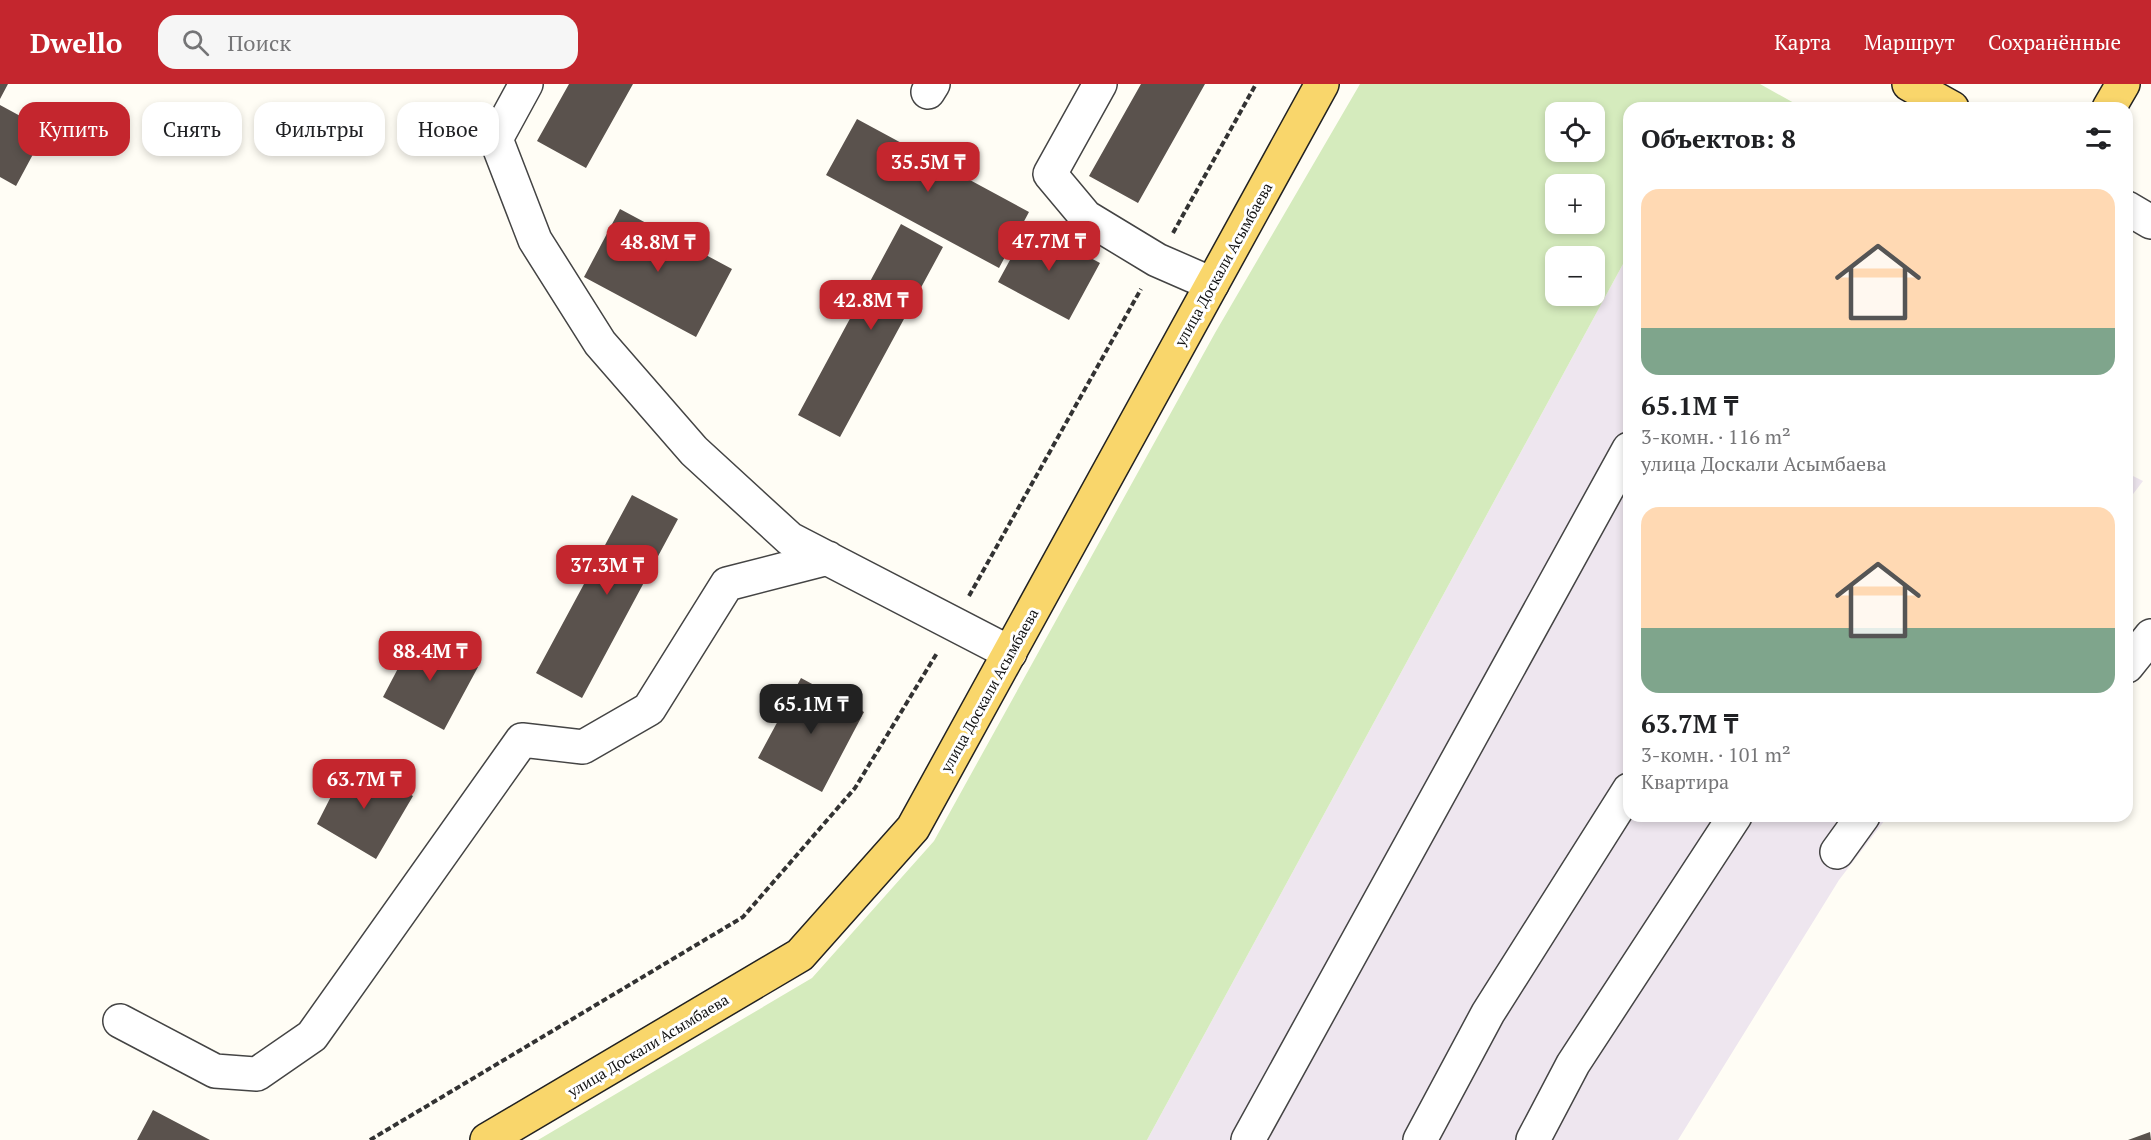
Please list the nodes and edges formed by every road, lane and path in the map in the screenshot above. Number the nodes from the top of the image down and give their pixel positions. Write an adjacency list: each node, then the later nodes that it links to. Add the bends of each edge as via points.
1 (526, 84): 14 (street, via 496,139 535,240 600,343 694,451 790,539)
2 (1100, 84): 11 (street, via 1050,174 1086,217)
3 (1256, 84): 11 (path)
4 (1322, 84): 12 (main road, улица Доскали Асымбаева)
5 (1909, 84): 7 (main road)
6 (2122, 84): 8 (main road)
7 (1941, 102)
8 (2112, 102)
9 (2133, 212): 10 (street)
10 (2151, 222)
11 (1157, 260): 12 (street); 15 (path)
12 (1212, 284): 17 (main road, улица Доскали Асымбаева)
13 (1623, 460): 26 (street)
14 (828, 558): 15 (street); 23 (street, via 727,584 649,709 583,747 522,740 312,1036 257,1074 215,1071)
15 (954, 624): 17 (street); 24 (path, via 855,788 744,917)
16 (2151, 636): 18 (street)
17 (1010, 653): 25 (main road, улица Доскали Асымбаева, via 914,828 800,955)
18 (2133, 658)
19 (1623, 799): 27 (street, via 1488,1013)
20 (1731, 822): 28 (street, via 1573,1064)
21 (1859, 822): 22 (street)
22 (1837, 852)
23 (120, 1021)
24 (370, 1140)
25 (487, 1140)
26 (1248, 1140)
27 (1420, 1140)
28 (1533, 1140)

